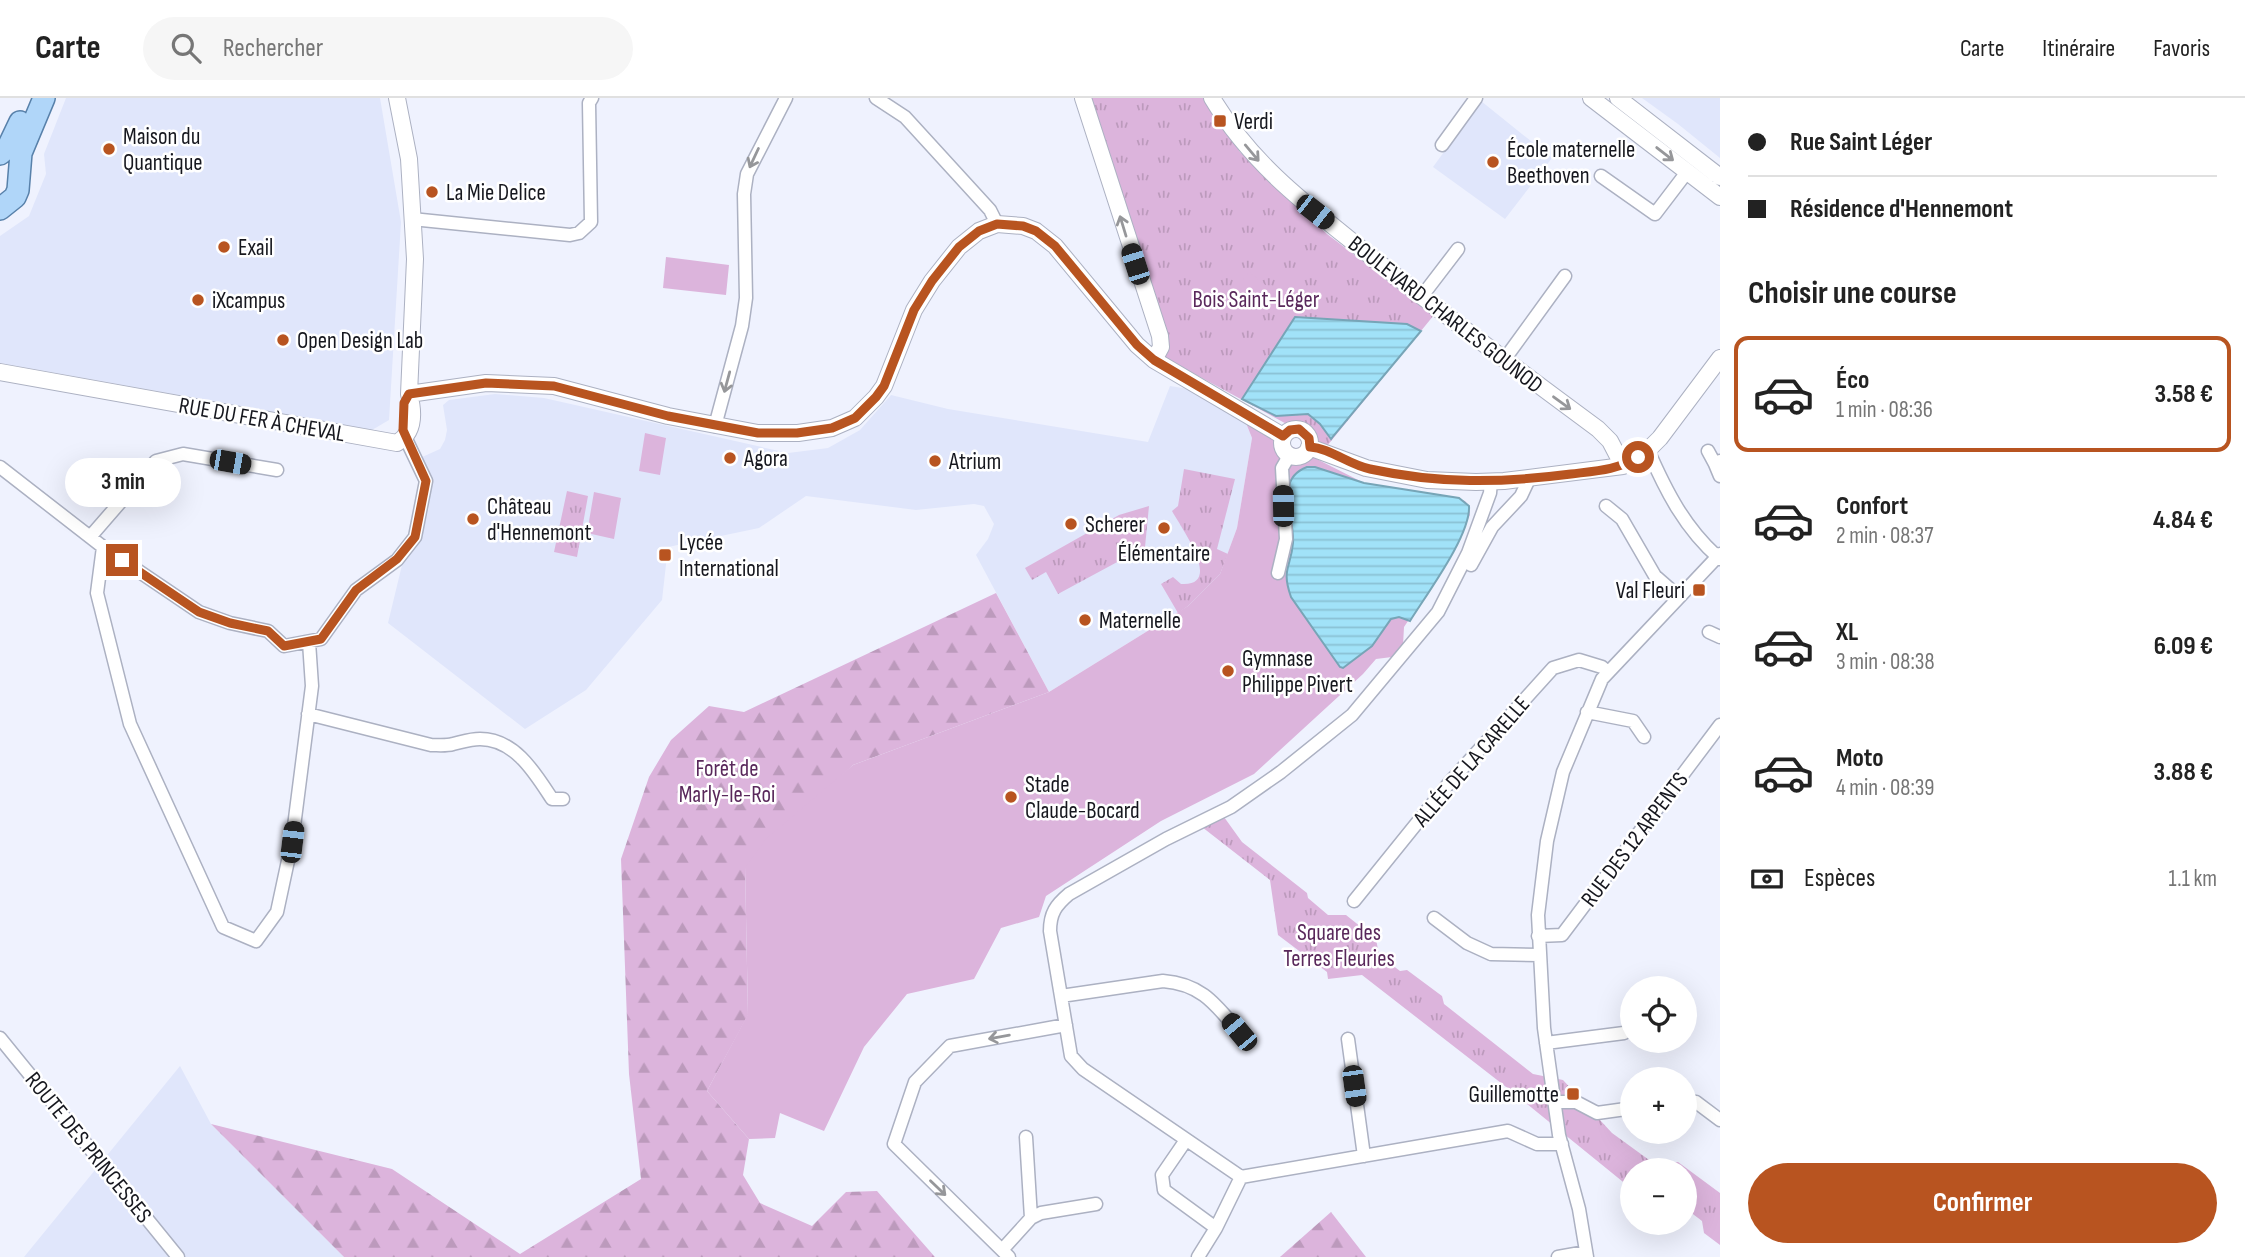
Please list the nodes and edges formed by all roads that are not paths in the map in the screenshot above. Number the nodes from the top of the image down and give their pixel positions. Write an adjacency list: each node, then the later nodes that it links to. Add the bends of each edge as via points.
1 (31, 98): 13 (main road, via 8,147)
2 (44, 98): 16 (main road, via 21,153)
3 (397, 98): 21 (street)
4 (592, 98): 21 (street, via 590,222 579,233)
5 (786, 98): 31 (street, one-way to 31, via 747,174 746,298)
6 (876, 98): 22 (street, via 905,117 990,210)
7 (1083, 98): 27 (street, one-way to 7, via 1161,347 1160,336)
8 (1212, 98): 25 (street, BOULEVARD CHARLES GOUNOD, one-way to 25, via 1255,159 1293,196)
9 (1476, 98): 12 (street)
10 (1591, 98): 15 (street, one-way to 15)
11 (1618, 98): 18 (street)
12 (1441, 145)
13 (0, 154)
14 (0, 160): 16 (main road)
15 (1687, 172): 17 (street, via 1656,214); 19 (street)
16 (18, 176): 20 (main road, via 15,197)
17 (1601, 176)
18 (1720, 177)
19 (1720, 197)
20 (1, 207)
21 (412, 219): 30 (street, via 415,258)
22 (997, 224): 27 (street, via 1023,226 1055,246); 31 (street, via 959,247 932,281 914,310 884,386 855,418 832,428 797,433)
23 (1458, 249): 25 (street)
24 (1565, 276): 28 (street)
25 (1422, 296): 28 (street, BOULEVARD CHARLES GOUNOD)
26 (1720, 358): 36 (street, via 1660,438)
27 (1154, 360): 33 (street)
28 (1504, 360): 38 (street, BOULEVARD CHARLES GOUNOD, one-way to 38, via 1598,429)
29 (0, 373): 32 (street, RUE DU FER À CHEVAL, via 397,443)
30 (409, 394): 31 (street, via 486,383 554,386); 32 (street, via 404,403)
31 (715, 426)
32 (405, 436): 51 (street, via 426,481 415,537 397,559 356,590 321,639)
33 (1283, 436): 34 (street, via 1299,429 1309,438); 37 (street)
34 (1310, 447): 37 (street, via 1301,457); 43 (street, via 1366,468 1427,480)
35 (1707, 452): 40 (street)
36 (1643, 453): 38 (street); 47 (street, via 1674,506)
37 (1285, 462): 49 (street, via 1286,539)
38 (1623, 466): 42 (street)
39 (0, 467): 45 (street)
40 (1718, 467)
41 (277, 470): 45 (street, via 183,454 156,461)
42 (1529, 479): 43 (street); 48 (street, via 1521,496 1492,527)
43 (1491, 481): 62 (street, via 1468,553 1438,612 1352,715 1231,807 1166,839 1058,903 1050,916 1050,931)
44 (1606, 506): 50 (street, via 1622,519 1655,576)
45 (90, 537): 46 (street)
46 (103, 547): 51 (street, via 199,612 268,631 284,646); 54 (street, via 97,593 130,724 223,927 256,941 278,912)
47 (1719, 557): 50 (street)
48 (1469, 570)
49 (1278, 573)
50 (1679, 597): 52 (street)
51 (309, 642): 54 (street, via 312,686)
52 (1608, 672): 53 (street); 58 (street, ALLÉE DE LA CARELLE, via 1579,660 1553,668 1450,782)
53 (1587, 712): 56 (street, via 1633,721); 60 (street, via 1563,772 1551,819)
54 (308, 715): 57 (street, via 431,745 482,738 496,742 530,765 552,799)
55 (1720, 724): 60 (street, RUE DES 12 ARPENTS, via 1562,934)
56 (1644, 737)
57 (563, 799)
58 (1354, 901)
59 (1434, 918): 61 (street, via 1467,943 1491,954)
60 (1538, 936): 61 (street)
61 (1539, 955): 68 (street)
62 (1061, 996): 63 (street); 64 (street, via 1176,982 1203,993)
63 (1066, 1024): 74 (street, via 1071,1056 1083,1069); 81 (street, one-way to 81, via 950,1046 915,1082 894,1144)
64 (1239, 1032)
65 (1620, 1034): 68 (street)
66 (0, 1038): 83 (street, ROUTE DES PRINCESSES)
67 (1348, 1039): 76 (street)
68 (1546, 1043): 69 (street)
69 (1555, 1102): 71 (street, via 1576,1102 1597,1112); 75 (street)
70 (1697, 1103): 72 (street)
71 (1620, 1109)
72 (1720, 1120)
73 (1027, 1137): 79 (street)
74 (1186, 1140): 77 (street); 80 (street, via 1162,1175 1164,1190)
75 (1562, 1144): 76 (street, via 1536,1144 1508,1131); 82 (street)
76 (1364, 1156): 77 (street)
77 (1241, 1177): 80 (street)
78 (1096, 1204): 79 (street)
79 (1031, 1218): 81 (street)
80 (1216, 1228): 84 (street)
81 (1006, 1254)
82 (1587, 1255): 85 (street)
83 (178, 1257)
84 (1198, 1257)
85 (1558, 1257)

